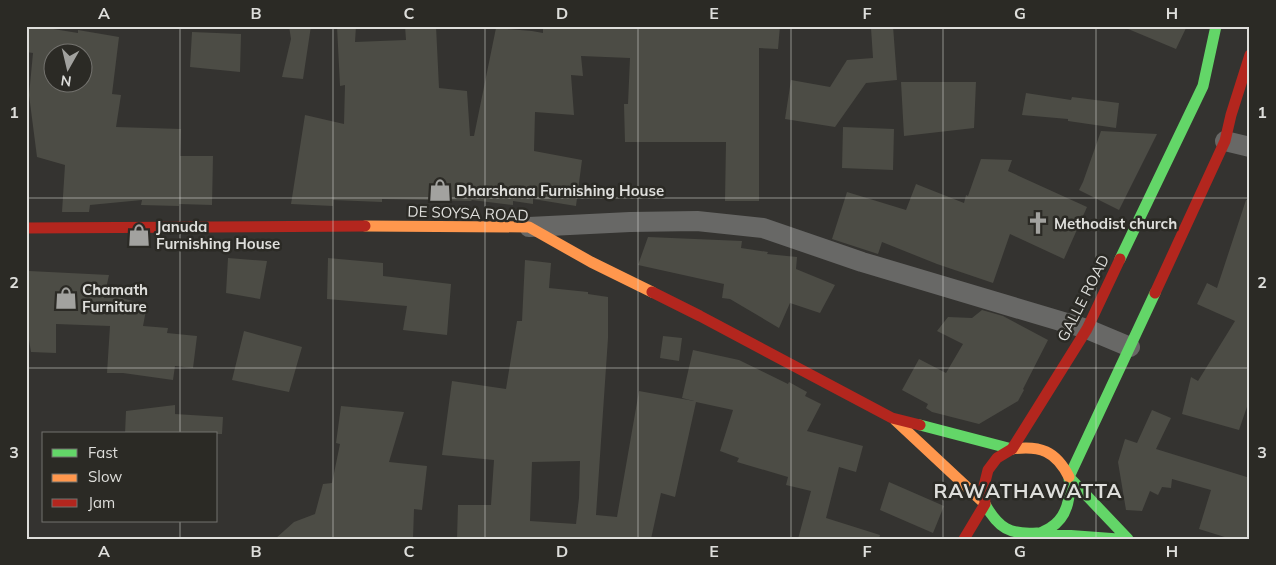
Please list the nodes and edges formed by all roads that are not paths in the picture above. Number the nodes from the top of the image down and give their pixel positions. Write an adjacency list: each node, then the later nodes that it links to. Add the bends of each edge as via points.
1 (1216, 26): 7 (main road, GALLE ROAD, via 1203,86)
2 (1250, 56): 3 (main road)
3 (1225, 141): 4 (street); 8 (main road)
4 (1250, 147)
5 (529, 227): 6 (main road, DE SOYSA ROAD); 7 (street, via 698,220 763,228 862,262); 9 (main road, DE SOYSA ROAD)
6 (26, 228)
7 (1087, 329): 8 (street); 10 (main road, GALLE ROAD)
8 (1130, 347): 11 (main road)
9 (892, 418): 10 (main road, DE SOYSA ROAD); 12 (main road, DE SOYSA ROAD)
10 (1012, 448): 11 (main road, via 1031,446 1047,451 1060,462); 12 (main road, GALLE ROAD, via 996,459 986,472)
11 (1069, 477): 13 (main road, via 1071,496 1067,508 1050,528); 16 (main road)
12 (984, 504): 13 (main road, DE SOYSA ROAD, via 1000,525); 14 (main road)
13 (1035, 536): 15 (main road, DE SOYSA ROAD)
14 (964, 539)
15 (1118, 539)
16 (1128, 539)

